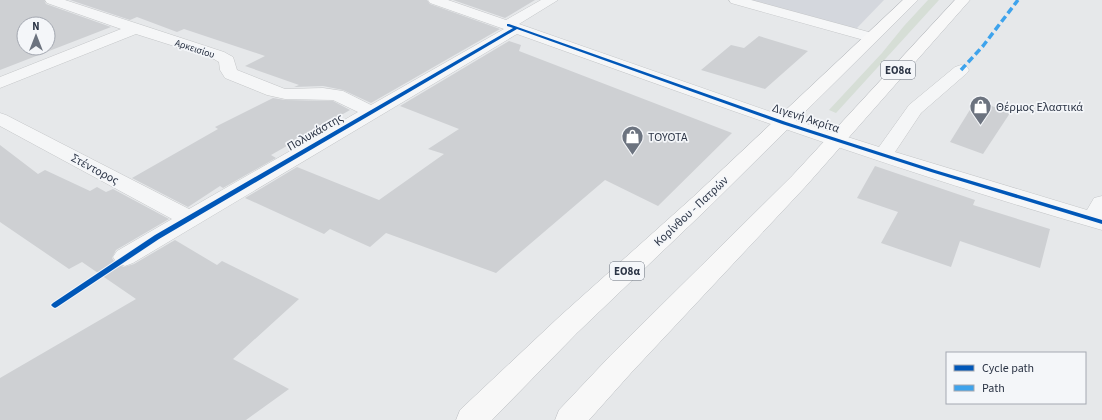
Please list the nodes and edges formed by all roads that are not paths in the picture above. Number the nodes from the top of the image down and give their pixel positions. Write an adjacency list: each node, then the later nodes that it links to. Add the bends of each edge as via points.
1 (52, 0): 8 (street, Αρκεισίου)
2 (435, 0): 7 (street, Διγενή Ακρίτα)
3 (551, 0): 7 (street, Πολυκάστης)
4 (736, 0): 9 (street)
5 (911, 0): 9 (highway, Κορίνθου - Πατρών / ΕΟ8α)
6 (963, 0): 15 (highway, ΕΟ8α)
7 (512, 26): 12 (street, Πολυκάστης); 14 (street, Διγενή Ακρίτα)
8 (135, 29): 11 (street); 12 (street, Αρκεισίου, via 218,54 227,60 231,74 274,91 289,94 332,93)
9 (871, 37): 14 (highway, Κορίνθου - Πατρών / ΕΟ8α)
10 (960, 70): 16 (street, via 915,110)
11 (0, 84)
12 (372, 112): 18 (street, Πολυκάστης)
13 (0, 119): 18 (street, Στέντορος)
14 (784, 123): 15 (street, Διγενή Ακρίτα); 20 (highway, Κορίνθου - Πατρών / ΕΟ8α, via 568,325)
15 (836, 140): 16 (street, Διγενή Ακρίτα); 21 (highway, ΕΟ8α)
16 (883, 155): 17 (street, Διγενή Ακρίτα)
17 (1099, 215)
18 (190, 219): 19 (street, Πολυκάστης)
19 (126, 257)
20 (471, 420)
21 (570, 420)

